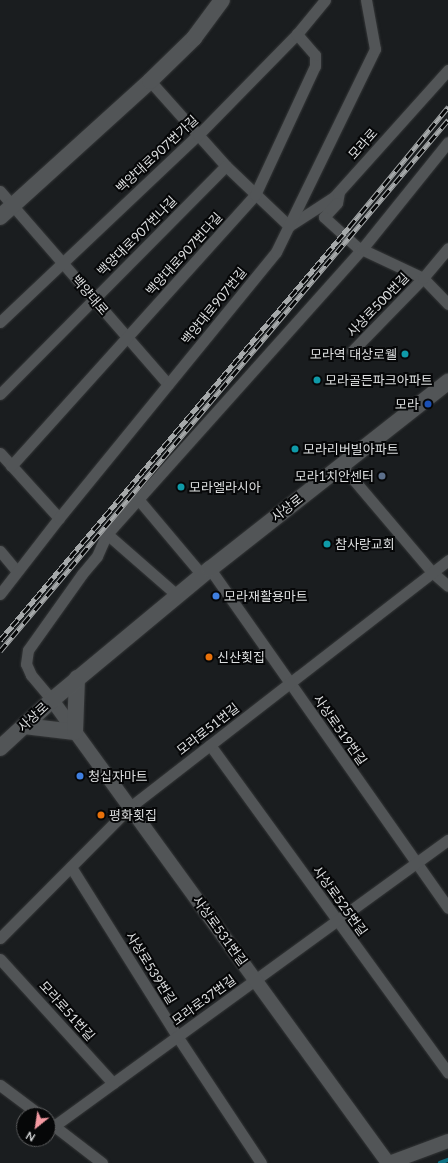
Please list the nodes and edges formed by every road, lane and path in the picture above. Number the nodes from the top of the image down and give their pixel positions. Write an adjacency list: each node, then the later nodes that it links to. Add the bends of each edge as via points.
1 (222, 0): 6 (main road, via 194,38)
2 (325, 0): 4 (street, 백양대로907번가길)
3 (366, 0): 15 (street, 백양대로907번길, via 376,49)
4 (297, 34): 7 (street, 백양대로907번가길); 12 (street, 백양대로907번다길, via 315,55 315,66)
5 (448, 70): 11 (street, 모라로)
6 (150, 81): 7 (street); 13 (main road)
7 (198, 135): 9 (street); 18 (street, 백양대로907번가길)
8 (448, 142): 17 (street)
9 (226, 166): 12 (street); 20 (street, 백양대로907번나길)
10 (0, 191): 13 (street, 백양대로)
11 (339, 192): 15 (street, 모라로); 17 (street, 사상로500번길, via 338,203 324,217)
12 (255, 195): 15 (street); 23 (street, 백양대로907번다길)
13 (12, 205): 14 (main road); 18 (street, 백양대로)
14 (0, 217)
15 (289, 226): 26 (street, 백양대로907번길, via 276,252)
16 (448, 248): 19 (street, 사상로500번길)
17 (362, 249): 19 (street, 사상로500번길); 31 (street)
18 (62, 262): 20 (street, 백양대로); 22 (street, 백양대로907번가길)
19 (423, 278): 21 (street, 사상로500번길); 24 (street, 사상로500번길)
20 (94, 299): 23 (street, 백양대로); 27 (street, 백양대로907번나길)
21 (448, 304)
22 (0, 322)
23 (127, 337): 26 (street, 백양대로); 29 (street, 백양대로907번다길)
24 (352, 351)
25 (448, 382): 30 (main road, 사상로)
26 (168, 384): 32 (street, 백양대로907번길)
27 (0, 394)
28 (0, 453): 29 (street)
29 (11, 466): 32 (street)
30 (342, 466): 37 (main road, 사상로); 38 (street)
31 (138, 499): 33 (street); 37 (street)
32 (59, 518): 36 (street, 백양대로907번길)
33 (107, 534): 41 (street); 44 (street, via 97,556 28,650 26,664 31,675)
34 (0, 551): 36 (street)
35 (448, 560): 38 (street, 모라로51번길)
36 (17, 571): 40 (street, 백양대로907번길)
37 (206, 572): 41 (main road, 사상로); 43 (street, 사상로519번길)
38 (432, 572): 39 (street); 43 (street, 모라로51번길)
39 (448, 586)
40 (0, 594)
41 (178, 596): 42 (main road, 사상로)
42 (78, 678): 44 (main road, 사상로); 46 (main road)
43 (290, 683): 47 (street, 모라로51번길); 51 (street, 사상로519번길)
44 (52, 700): 45 (main road, 사상로); 46 (street, 사상로531번길)
45 (24, 726): 46 (main road); 48 (main road, 사상로)
46 (75, 732): 49 (street, 사상로531번길)
47 (210, 745): 49 (street, 모라로51번길); 54 (street, 사상로525번길)
48 (0, 748)
49 (130, 807): 52 (street, 모라로51번길); 57 (street, 사상로531번길)
50 (448, 840): 51 (street, 모라로37번길)
51 (417, 863): 53 (street, 사상로519번길); 54 (street, 모라로37번길)
52 (71, 867): 55 (street, 모라로51번길); 58 (street, 사상로539번길)
53 (448, 908)
54 (337, 920): 57 (street, 모라로37번길); 59 (street, 사상로525번길)
55 (0, 938)
56 (0, 959): 60 (street, 모라로51번길)
57 (255, 980): 58 (street, 모라로37번길); 68 (street, 사상로531번길)
58 (178, 1036): 60 (street, 모라로37번길); 67 (street, 사상로539번길)
59 (448, 1073)
60 (113, 1083): 63 (street, 모라로37번길)
61 (0, 1085): 62 (street)
62 (29, 1107)
63 (56, 1121)
64 (56, 1128): 66 (street)
65 (448, 1141): 68 (street)
66 (102, 1163)
67 (261, 1163)
68 (389, 1163)

